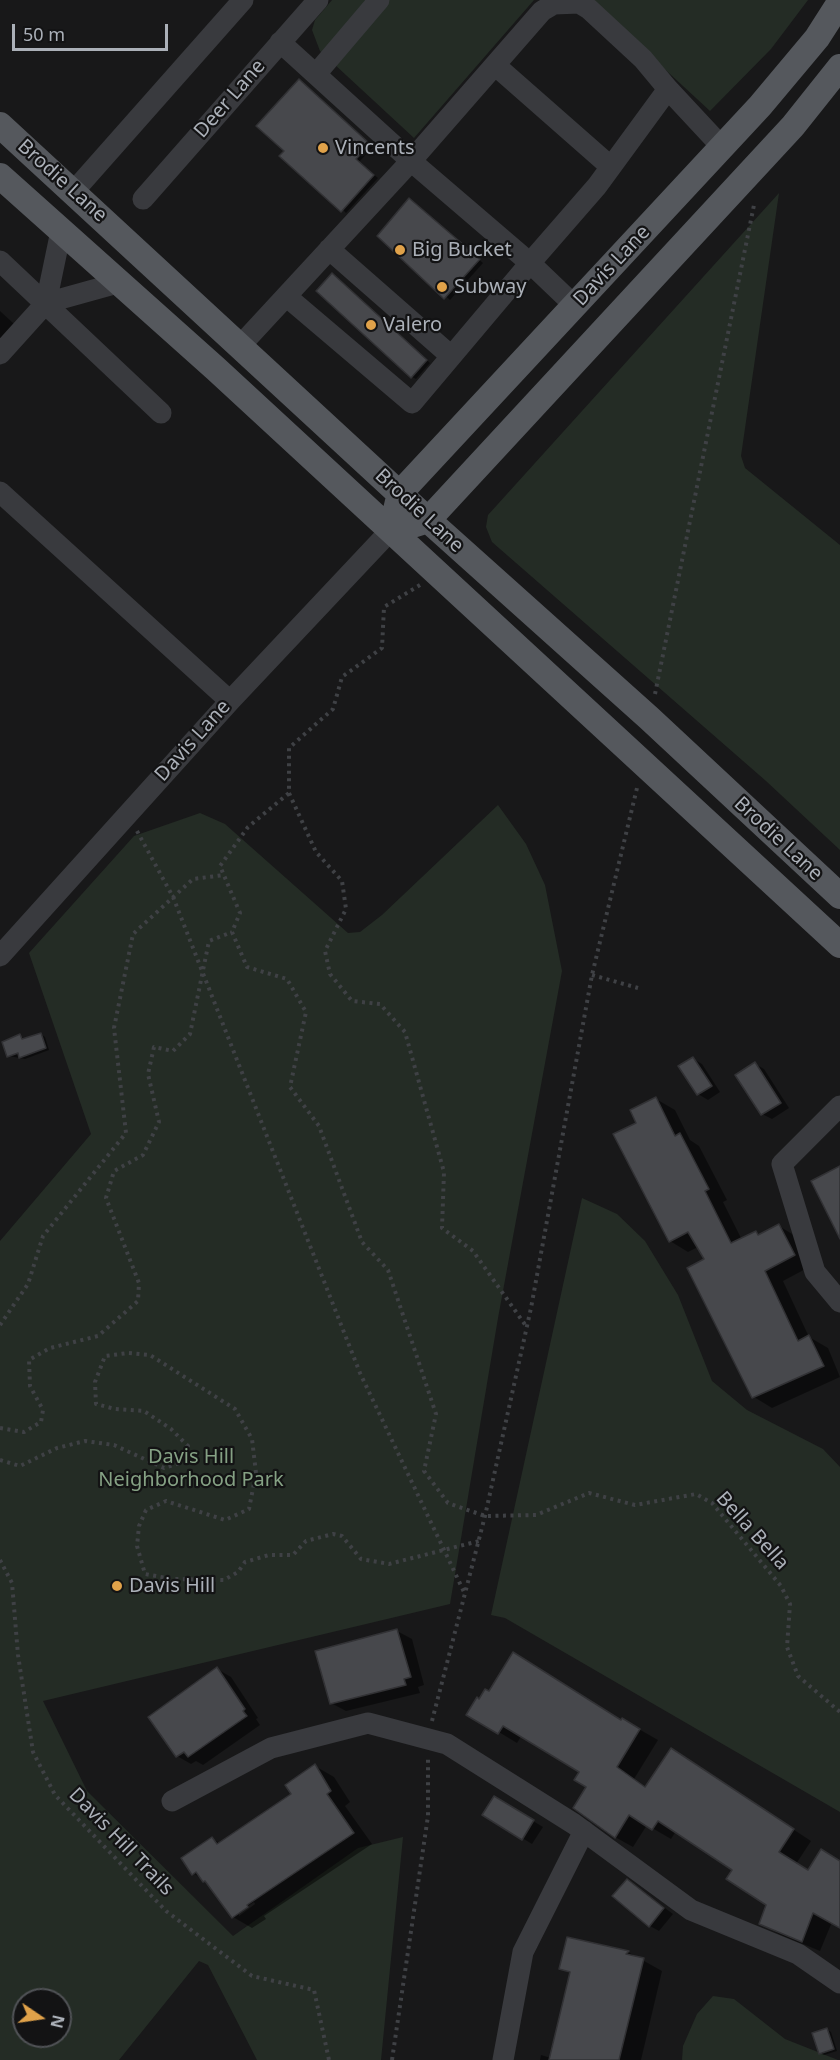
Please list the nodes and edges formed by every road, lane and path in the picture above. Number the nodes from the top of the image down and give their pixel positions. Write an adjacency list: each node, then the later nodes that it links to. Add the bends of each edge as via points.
1 (243, 0): 15 (street)
2 (318, 0): 5 (street, Deer Lane)
3 (379, 0): 8 (street)
4 (840, 2): 11 (main road, Davis Lane, via 817,38)
5 (280, 42): 8 (street); 16 (street, Deer Lane)
6 (495, 65): 9 (street, via 542,11 554,4 579,3 643,59); 12 (street); 13 (street)
7 (840, 67): 26 (main road, Davis Lane, via 793,126)
8 (316, 74): 12 (street)
9 (668, 89): 11 (street); 13 (street)
10 (0, 125): 15 (main road, Brodie Lane)
11 (722, 147): 25 (main road, Davis Lane); 26 (main road, via 726,155 719,182 648,260)
12 (411, 161): 19 (street); 21 (street)
13 (610, 167): 21 (street)
14 (0, 176): 18 (main road, Brodie Lane)
15 (74, 190): 27 (main road, Brodie Lane)
16 (142, 199)
17 (754, 205): 36 (path)
18 (61, 231): 22 (main road, Brodie Lane); 24 (street)
19 (329, 249): 23 (street); 29 (street)
20 (0, 261): 24 (street)
21 (530, 263): 25 (street); 29 (street)
22 (118, 284): 24 (street); 34 (main road, Brodie Lane)
23 (286, 296): 27 (street); 29 (street, via 412,403)
24 (46, 303): 28 (street); 30 (street)
25 (575, 306): 32 (main road, Davis Lane)
26 (611, 321): 33 (main road, Davis Lane)
27 (240, 346): 32 (main road, Brodie Lane)
28 (0, 354)
29 (451, 356)
30 (161, 412)
31 (0, 492): 37 (street)
32 (400, 493): 33 (main road, Brodie Lane); 34 (main road, Davis Lane)
33 (428, 520): 34 (main road); 42 (main road, Brodie Lane)
34 (391, 530): 37 (street, Davis Lane); 45 (main road, Brodie Lane)
35 (423, 584): 39 (path, via 384,607 382,648 342,677 333,709 289,748)
36 (653, 700)
37 (230, 701): 40 (street, Davis Lane)
38 (638, 783): 48 (path)
39 (289, 793): 41 (path, via 248,827 220,866); 53 (path, via 316,852 342,881 346,909 325,951 330,974 352,1001 380,1004 405,1032 444,1172 442,1228 472,1251)
40 (128, 815): 43 (path); 46 (street, Davis Lane)
41 (224, 876): 43 (path, via 193,879); 44 (path, via 240,914)
42 (840, 896)
43 (174, 897): 47 (path); 52 (path, via 133,934 114,1028 126,1133 43,1236 28,1284)
44 (232, 932): 47 (path, via 209,941); 56 (path, via 247,967 287,979 306,1012 290,1087 319,1126 362,1242 388,1270 436,1414 424,1471 448,1503)
45 (840, 945)
46 (0, 956)
47 (203, 971): 54 (path, via 190,1034 173,1051 154,1047 148,1074 159,1122 143,1155 114,1171 106,1198 139,1283 138,1300 98,1336 50,1348 29,1360 30,1386 43,1410 41,1422 24,1432); 58 (path, via 360,1373)
48 (592, 975): 49 (path); 53 (path)
49 (638, 988)
50 (840, 1106): 51 (street, via 782,1164 814,1272)
51 (840, 1302)
52 (0, 1325)
53 (527, 1327): 56 (path)
54 (0, 1428)
55 (0, 1460): 58 (path, via 20,1466 57,1448 85,1441 114,1445 164,1468 180,1463 188,1446 171,1429 144,1411 96,1404 95,1382 105,1356 150,1355 236,1409 252,1439 256,1473 249,1509 225,1520 166,1501 146,1510 137,1546 146,1574 224,1580 238,1572 245,1562 269,1555 293,1555 306,1540 333,1534 342,1536 361,1559 388,1564)
56 (485, 1516): 57 (path); 61 (path, Bella Bella, via 536,1515 589,1493 635,1505 696,1494 712,1503 781,1586 790,1604 787,1647 798,1676)
57 (479, 1541): 58 (path); 60 (path)
58 (444, 1550): 60 (path)
59 (0, 1560): 66 (path, Davis Hill Trails, via 12,1583 33,1752 55,1795 166,1911 252,1976 314,1990)
60 (465, 1594): 62 (path)
61 (840, 1712)
62 (428, 1739): 63 (street, via 368,1723 271,1748); 64 (street, via 447,1744); 67 (path, via 428,1815)
63 (172, 1801)
64 (584, 1831): 65 (street, via 691,1910 798,1954); 68 (street, via 523,1952)
65 (840, 1983)
66 (329, 2060)
67 (392, 2060)
68 (503, 2060)

